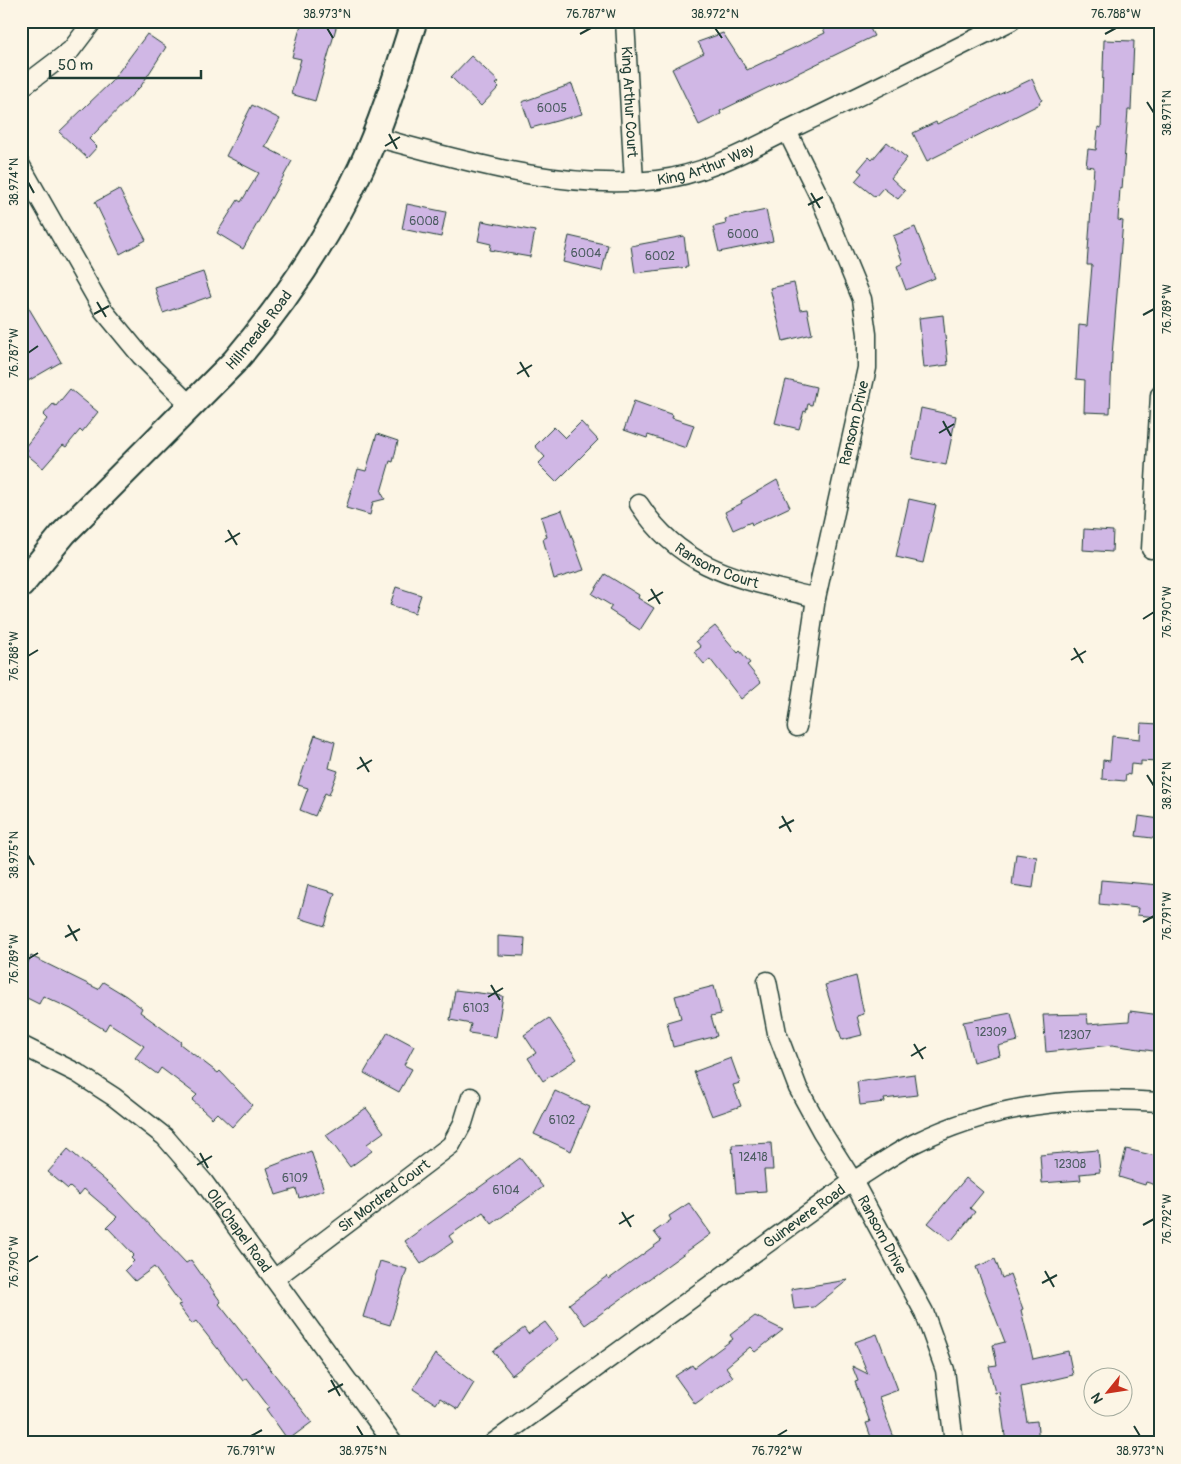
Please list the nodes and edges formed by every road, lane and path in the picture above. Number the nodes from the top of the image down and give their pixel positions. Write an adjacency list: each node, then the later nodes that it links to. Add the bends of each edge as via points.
1 (93, 21): 5 (street, via 71,50)
2 (414, 21): 7 (street, Hillmeade Road)
3 (625, 21): 9 (street, King Arthur Court)
4 (1003, 23): 6 (street, King Arthur Way)
5 (21, 88)
6 (787, 131): 9 (street, King Arthur Way, via 696,172); 15 (street, Ransom Drive, via 852,272 862,298 867,334 867,368)
7 (374, 137): 9 (street, King Arthur Way, via 536,175 596,182); 11 (street, Hillmeade Road, via 348,195 312,259 258,334)
8 (21, 166): 11 (street, via 103,310 141,356)
9 (634, 182)
10 (1160, 395): 13 (street)
11 (191, 406): 14 (street, Hillmeade Road, via 64,533)
12 (639, 504): 15 (street, Ransom Court, via 667,540 697,561 728,574)
13 (1151, 548)
14 (21, 585)
15 (816, 598): 16 (street, Ransom Drive)
16 (797, 726)
17 (767, 981): 21 (street, Ransom Drive, via 777,1033 788,1067 822,1132)
18 (21, 1045): 22 (street, Old Chapel Road, via 77,1073 156,1128 203,1181)
19 (471, 1097): 22 (street, Sir Mordred Court, via 460,1132 445,1150)
20 (1160, 1102): 21 (street, Guinevere Road, via 1078,1100 1003,1110 960,1123 914,1144)
21 (853, 1181): 24 (street, Guinevere Road); 25 (street, Ransom Drive, via 924,1312 945,1370)
22 (274, 1279): 23 (street, Old Chapel Road)
23 (393, 1443)
24 (493, 1443)
25 (954, 1443)

